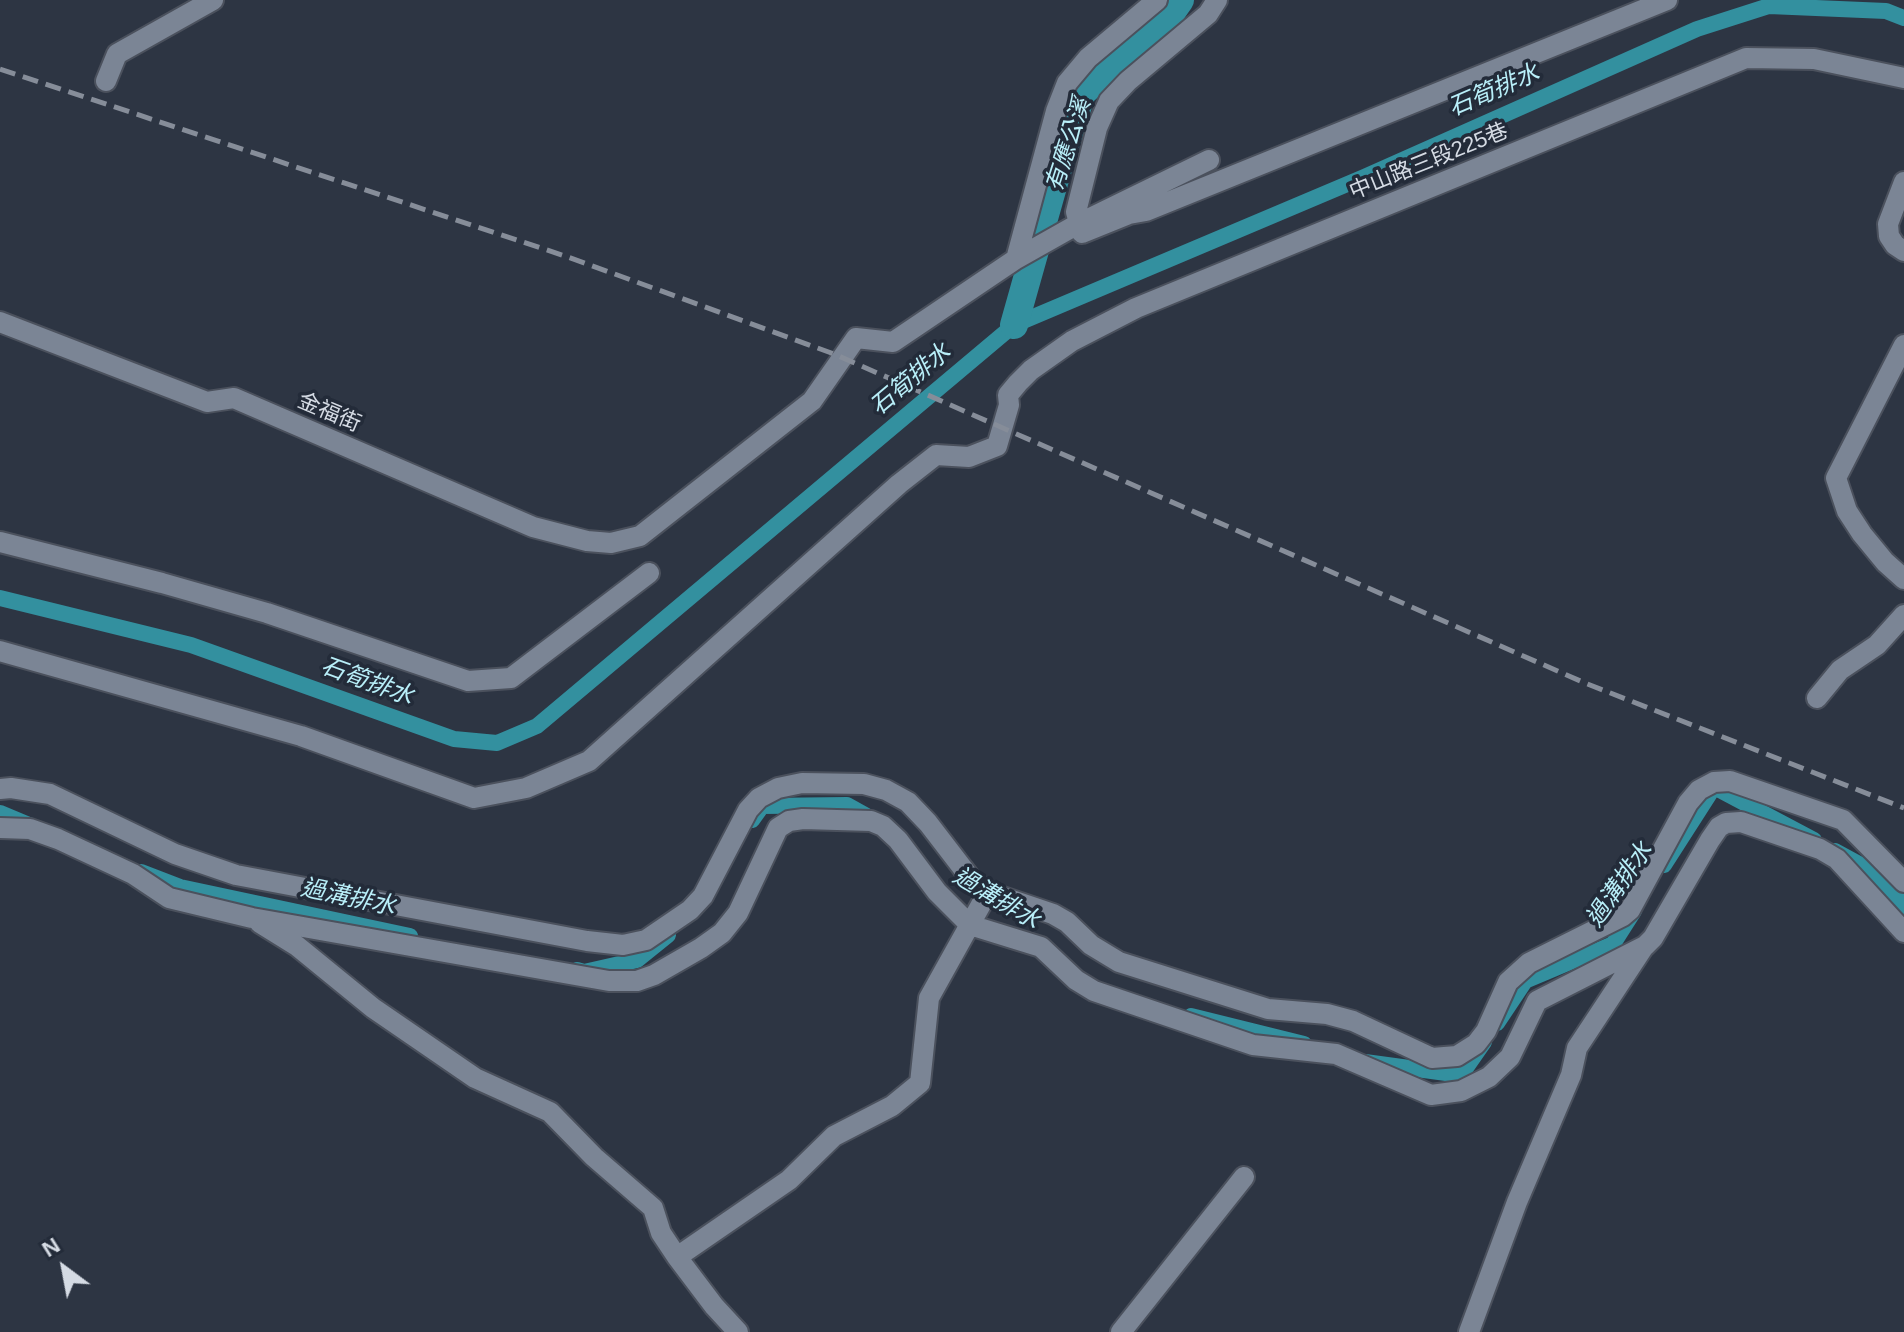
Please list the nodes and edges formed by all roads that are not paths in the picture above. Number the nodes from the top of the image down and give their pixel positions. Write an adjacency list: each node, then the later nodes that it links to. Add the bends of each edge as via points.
1 (213, 0): 6 (street, via 117,54)
2 (1157, 0): 11 (street, via 1088,58 1067,83)
3 (1217, 0): 9 (street, via 1208,14 1109,101 1097,128 1076,212)
4 (1667, 0): 9 (street, via 1146,211 1082,233)
5 (1904, 78): 18 (street, 中山路三段225巷, via 1814,59 1746,58 1136,308 1072,341 1031,370 1008,395 997,446 969,457 936,455 589,761 526,788 474,798 301,736)
6 (106, 81)
7 (1209, 160): 9 (street)
8 (1904, 182): 10 (street, via 1888,224 1889,236)
9 (1078, 224): 11 (street)
10 (1904, 251)
11 (1016, 259): 12 (street, 金福街, via 893,342 856,338 812,401 640,536 611,543 533,527 234,398 207,402)
12 (0, 322)
13 (1904, 345): 16 (street, via 1836,478 1862,534)
14 (0, 542): 15 (street, via 267,613 468,681 511,678)
15 (649, 573)
16 (1904, 579)
17 (1904, 615): 19 (street, via 1877,645 1840,670)
18 (0, 651)
19 (1817, 698)
20 (0, 789): 23 (street, via 50,794 175,854 236,875 623,945 646,940 703,896 759,798 802,783 864,784 908,802 971,879)
21 (0, 828): 24 (street, via 30,829 58,839 133,874 169,898)
22 (1904, 882): 23 (street, via 1843,820 1730,781 1714,782 1688,803 1630,910 1529,963 1508,982 1476,1044 1457,1056 1432,1058 1353,1021 1268,1009 1128,966 1053,914)
23 (988, 892): 25 (street)
24 (252, 918): 25 (street, via 609,981 637,981 722,933 738,913 778,828 803,819 859,819 883,826 898,840); 29 (street, via 475,1078 550,1112 653,1208)
25 (970, 925): 27 (street, via 1041,947 1094,991 1253,1045 1336,1054 1431,1095 1461,1091 1489,1077 1510,1057 1532,1009 1544,996); 29 (street, via 929,998 920,1083 892,1106 834,1136 789,1180)
26 (1904, 932): 27 (street, via 1837,859 1741,822 1719,827)
27 (1645, 946): 32 (street, via 1577,1048)
28 (1244, 1177): 31 (street)
29 (677, 1257): 30 (street)
30 (738, 1332)
31 (1121, 1332)
32 (1469, 1332)

